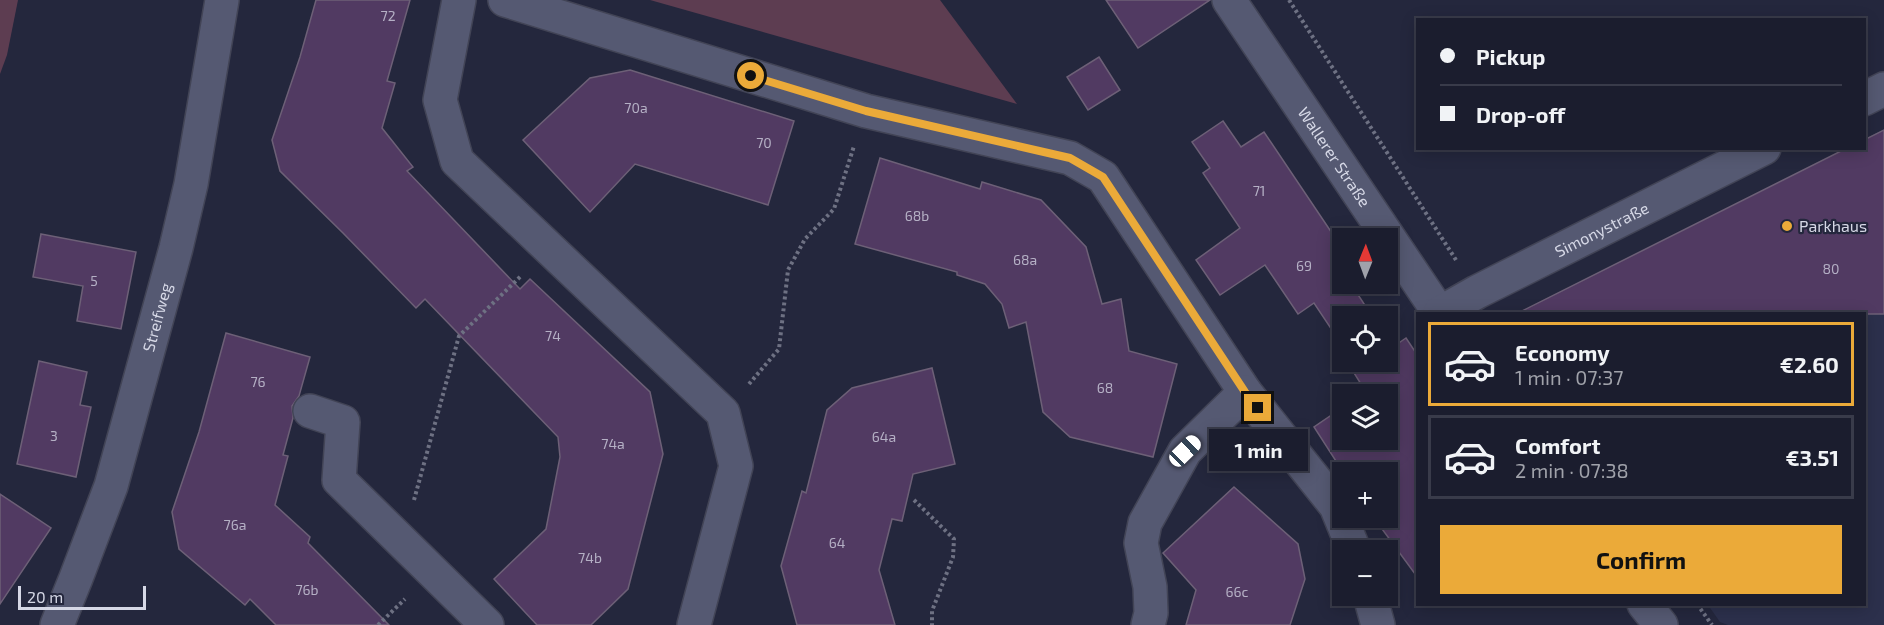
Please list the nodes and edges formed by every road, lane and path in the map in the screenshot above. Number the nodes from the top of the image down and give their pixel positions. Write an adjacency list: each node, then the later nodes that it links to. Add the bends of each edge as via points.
1 (222, 0): 23 (street, Streifweg, via 191,184 172,260 111,486)
2 (459, 0): 10 (street, via 440,100 457,161)
3 (505, 0): 8 (street)
4 (1229, 0): 12 (street, Wallerer Straße)
5 (1289, 0): 11 (path)
6 (1884, 89): 7 (street)
7 (1866, 98)
8 (866, 111): 14 (street, via 1070,158 1103,177); 16 (path, via 834,209 805,239 788,270 779,349)
9 (1760, 150): 11 (street, Simonystraße)
10 (562, 261): 16 (street); 18 (path, via 526,271 459,336 412,511)
11 (1477, 292): 13 (street, Simonystraße)
12 (1439, 312)
13 (1442, 312)
14 (1245, 392): 19 (street, via 1336,506); 27 (street, via 1185,451 1145,523 1141,543 1150,587)
15 (310, 411): 18 (street, via 343,422 339,480)
16 (723, 413): 25 (street, via 736,466)
17 (914, 500): 26 (path, via 954,538 952,557 932,611)
18 (394, 534): 24 (street)
19 (1350, 540)
20 (1373, 606): 28 (street)
21 (1646, 606): 29 (street)
22 (1698, 606): 30 (path)
23 (57, 625)
24 (487, 625)
25 (694, 625)
26 (932, 625)
27 (1148, 625)
28 (1378, 625)
29 (1661, 625)
30 (1712, 625)

